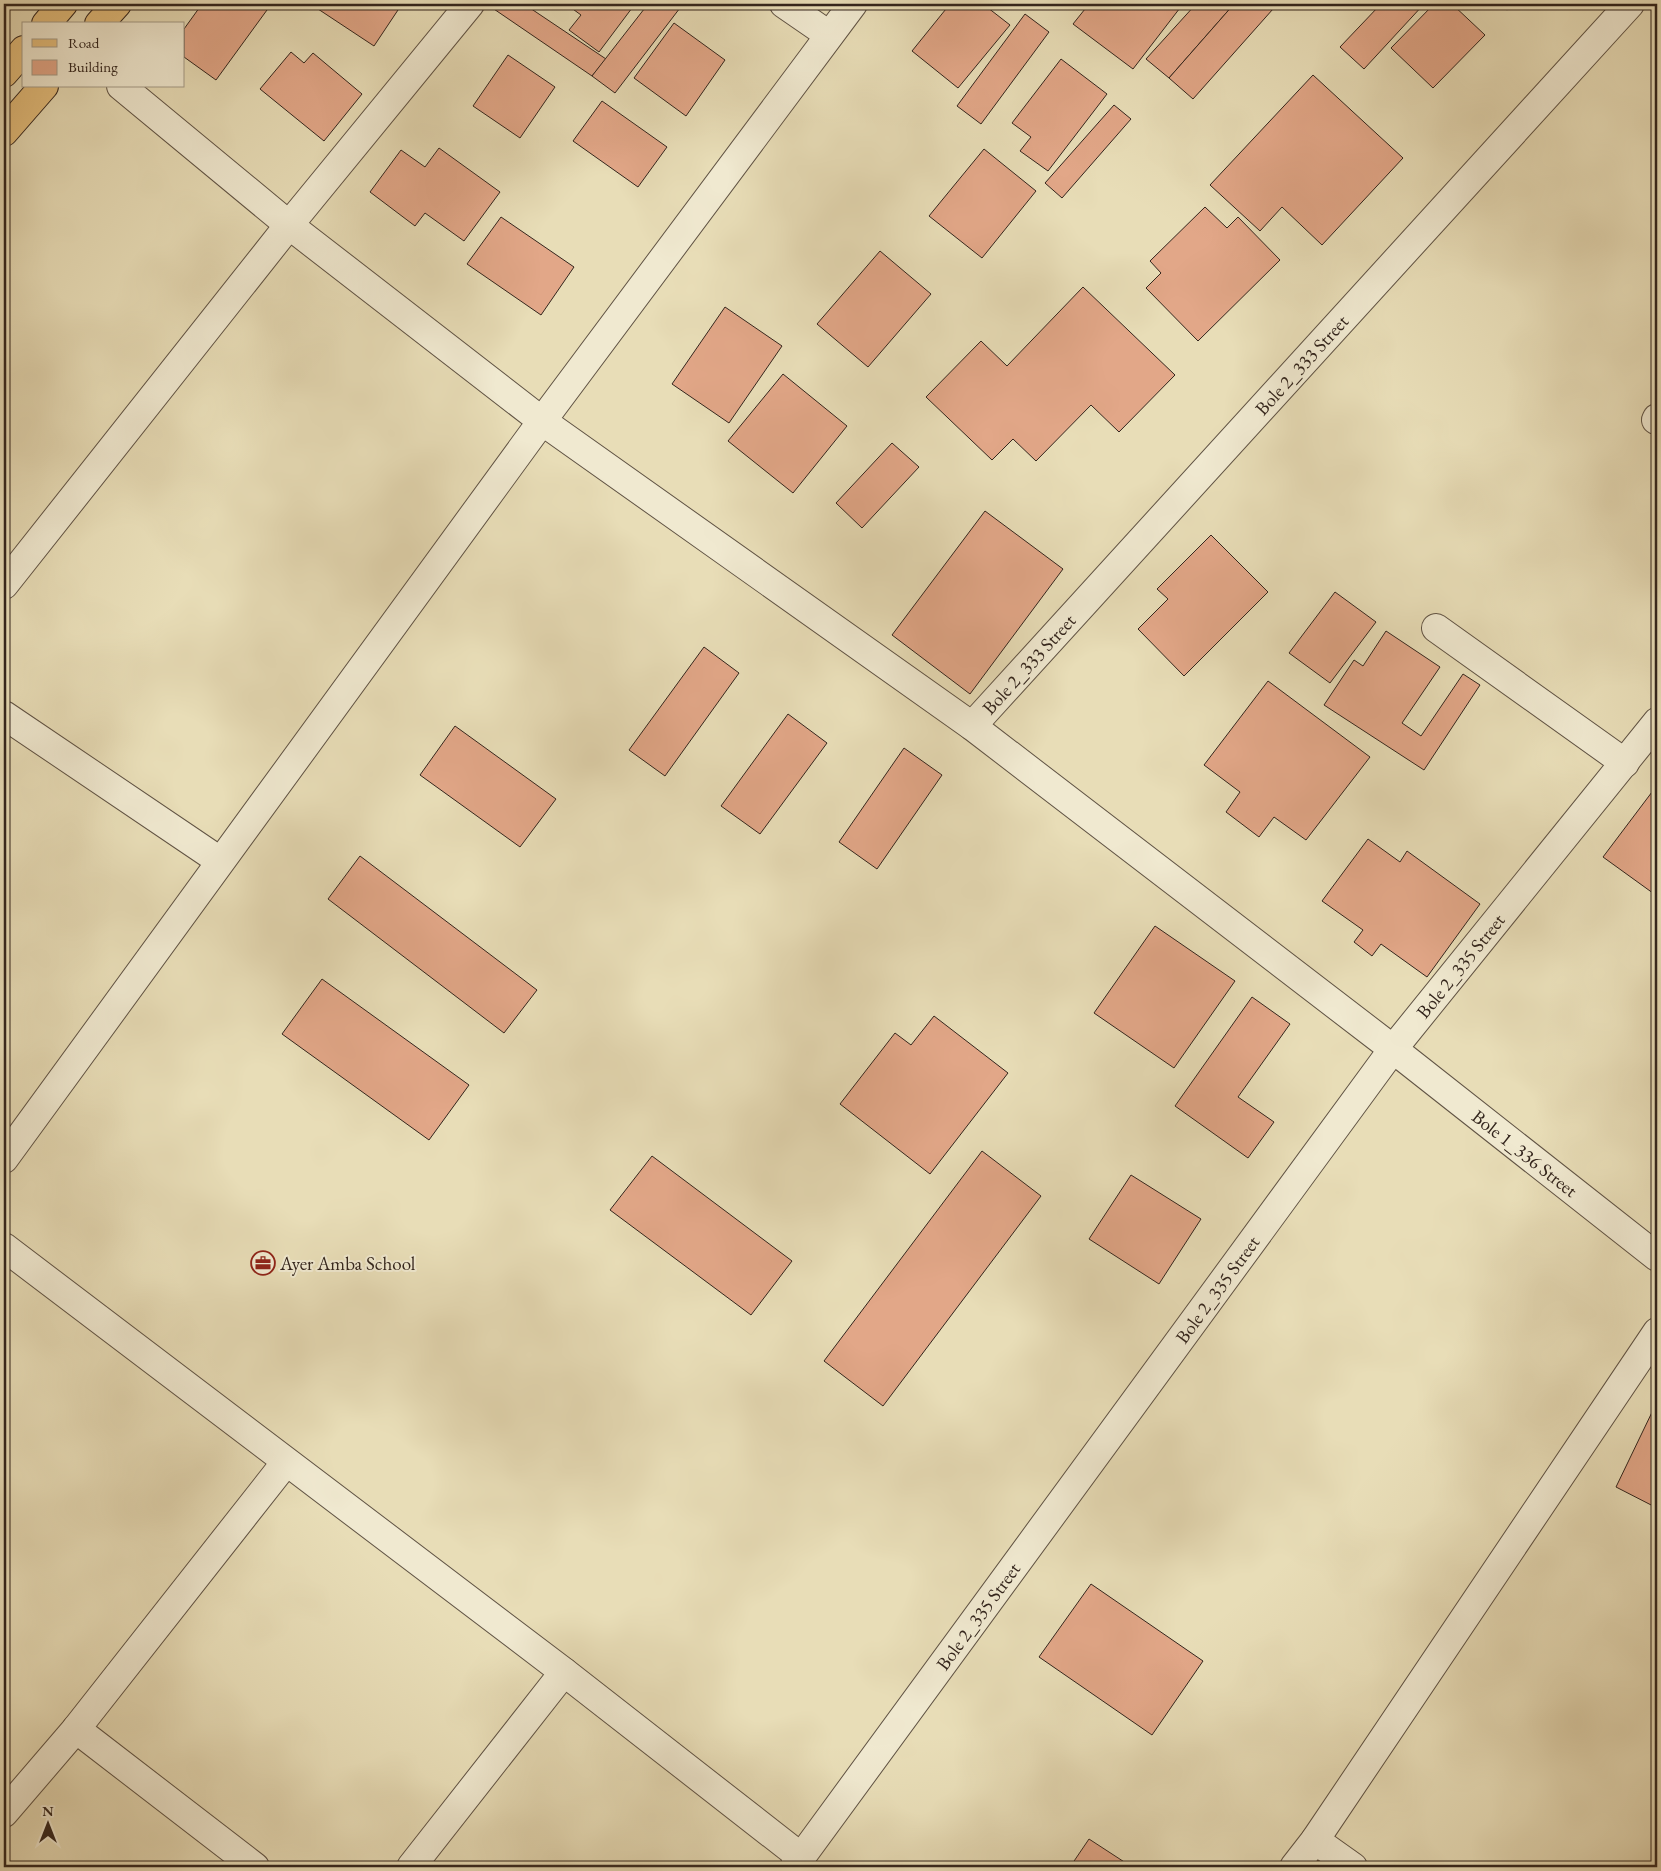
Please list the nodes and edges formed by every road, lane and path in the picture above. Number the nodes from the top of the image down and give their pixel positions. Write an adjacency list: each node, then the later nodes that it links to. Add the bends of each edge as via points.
1 (63, 4): 7 (main road)
2 (117, 4): 8 (main road)
3 (470, 4): 15 (street)
4 (784, 4): 9 (street)
5 (853, 4): 9 (street)
6 (1630, 4): 20 (street, Bole 2_333 Street)
7 (48, 22)
8 (101, 22)
9 (829, 35): 16 (street)
10 (22, 52): 11 (main road)
11 (4, 73)
12 (42, 88): 14 (main road)
13 (123, 88): 15 (street, Bole 1_336 Street)
14 (4, 132)
15 (289, 225): 16 (street, Bole 1_336 Street); 17 (street)
16 (542, 421): 20 (street, Bole 1_336 Street); 23 (street)
17 (4, 585)
18 (1436, 628): 22 (street)
19 (4, 715): 23 (street)
20 (972, 726): 24 (street, Bole 1_336 Street)
21 (1656, 727): 22 (street, Bole 2_335 Street)
22 (1625, 764): 24 (street, Bole 2_335 Street)
23 (220, 861): 25 (street)
24 (1393, 1049): 27 (street, Bole 1_336 Street); 34 (street, Bole 2_335 Street)
25 (4, 1159)
26 (4, 1247): 29 (street)
27 (1657, 1257)
28 (1657, 1332): 33 (street)
29 (286, 1462): 30 (street); 31 (street)
30 (564, 1672): 34 (street); 36 (street)
31 (76, 1729): 32 (street); 35 (street)
32 (4, 1813)
33 (1316, 1840): 37 (street); 38 (street)
34 (797, 1862)
35 (255, 1867)
36 (411, 1867)
37 (1294, 1867)
38 (1353, 1867)

